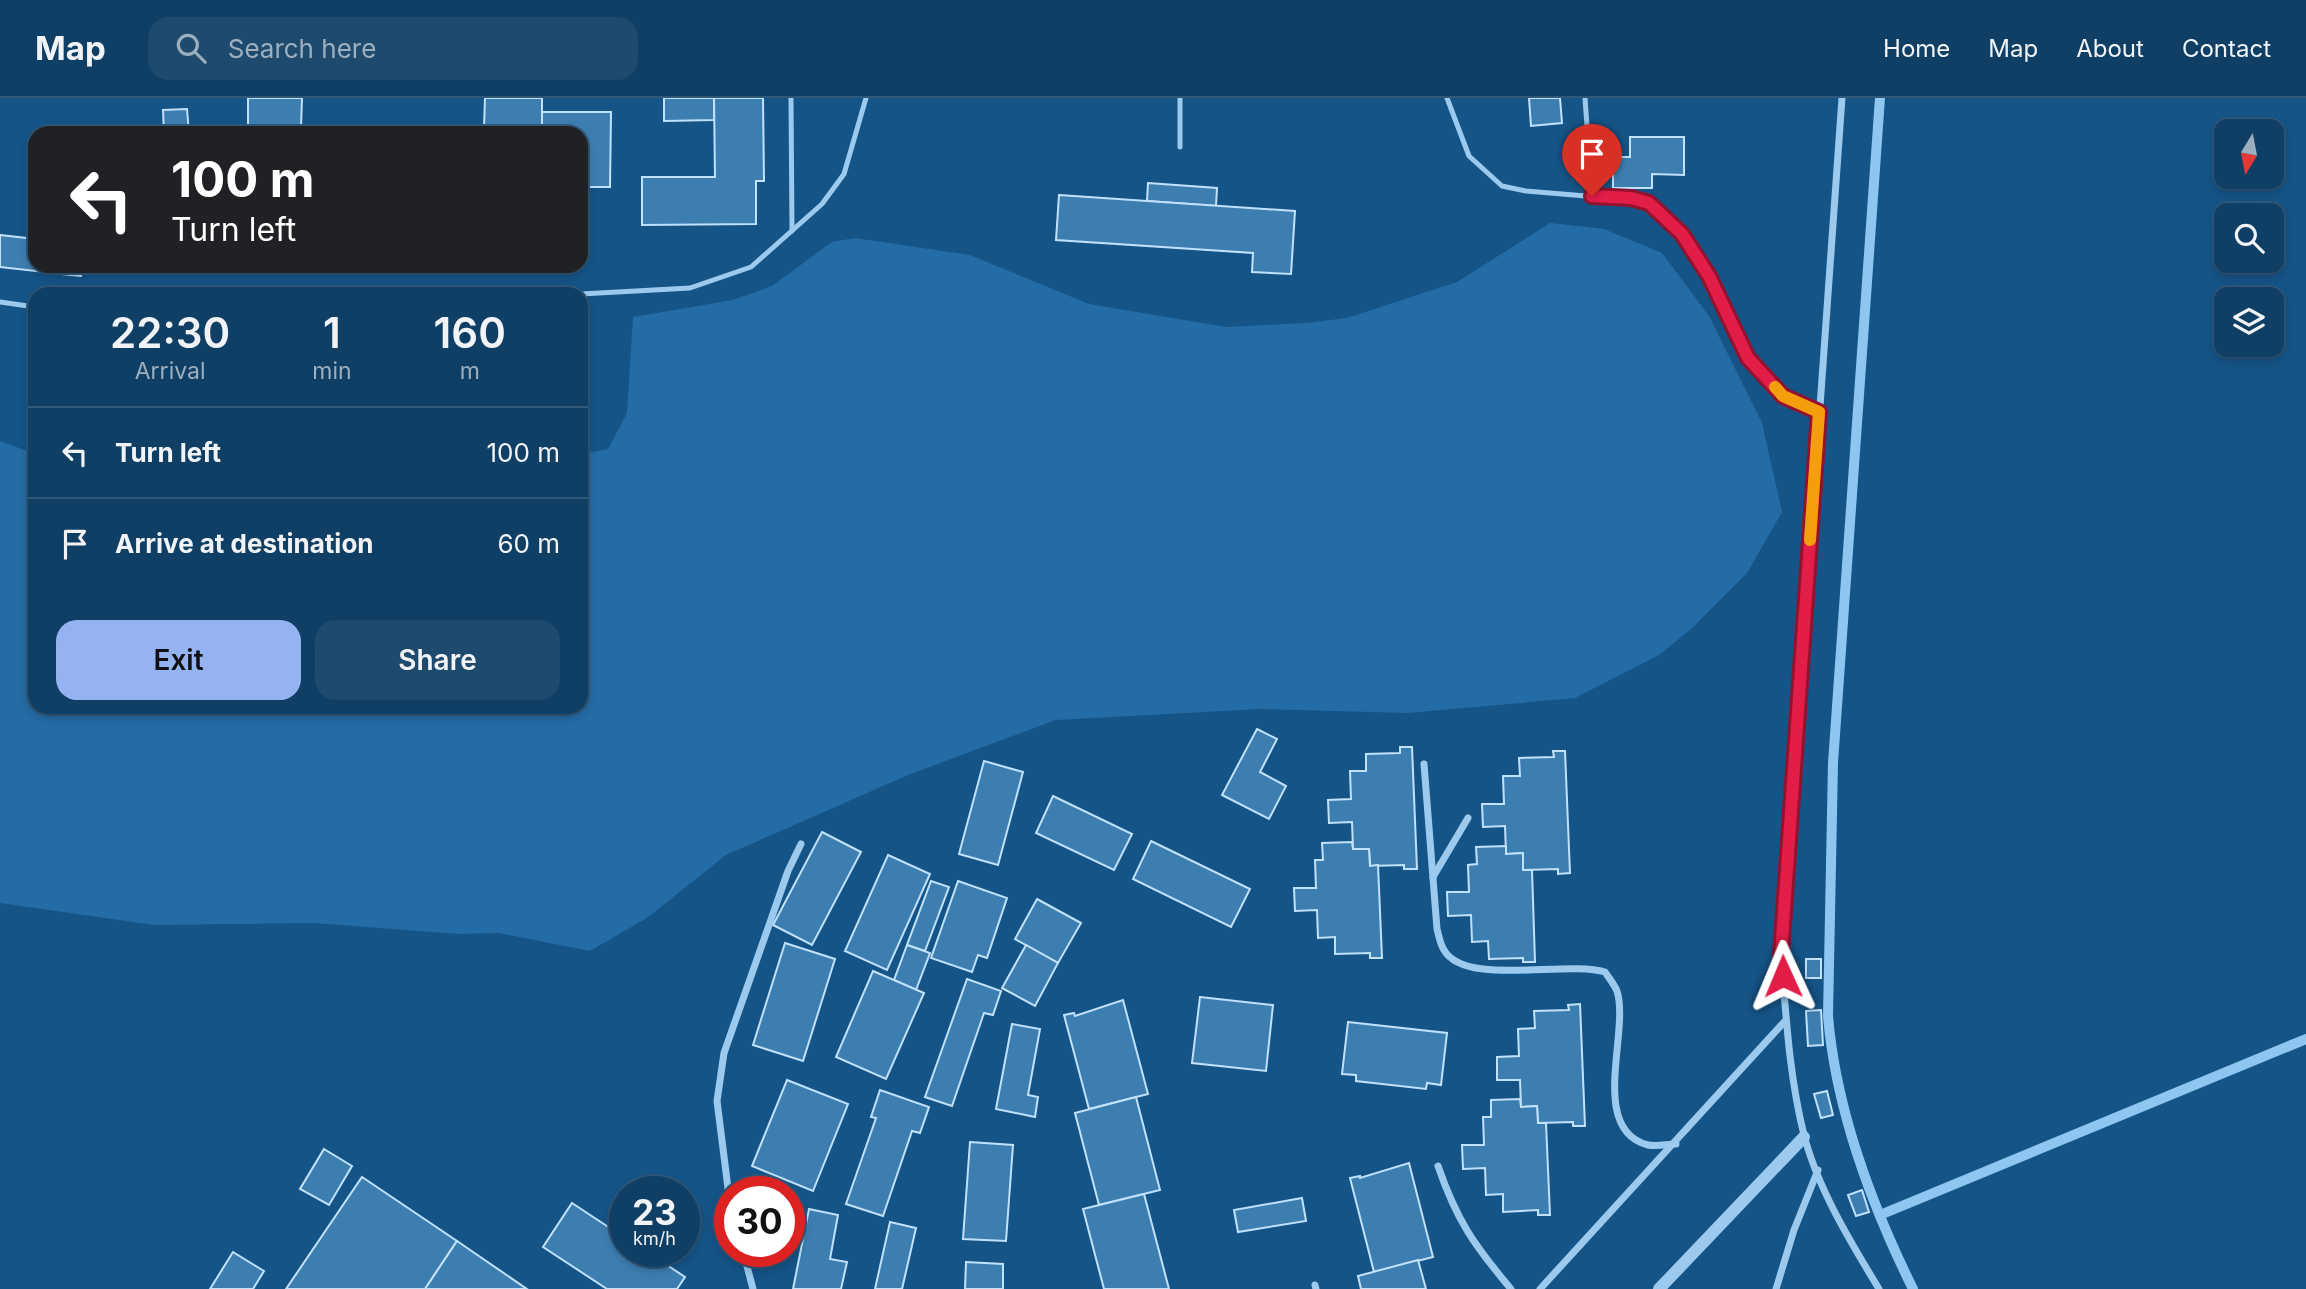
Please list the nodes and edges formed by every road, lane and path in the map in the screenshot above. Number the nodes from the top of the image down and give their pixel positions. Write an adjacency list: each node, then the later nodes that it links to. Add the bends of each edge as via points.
1 (791, 98): 10 (lane)
2 (866, 98): 10 (lane, via 844,174 822,204)
3 (1180, 98): 7 (lane)
4 (1447, 98): 8 (lane, via 1469,156 1502,186)
5 (1585, 98): 8 (lane)
6 (1842, 98): 14 (street)
7 (1180, 147)
8 (1592, 196): 9 (lane)
9 (1610, 198): 14 (street, via 1649,203 1682,234 1709,276 1748,358 1783,396)
10 (792, 231): 11 (lane, via 751,267 690,288)
11 (588, 294)
12 (0, 302): 13 (lane)
13 (28, 306)
14 (1819, 412): 19 (street, via 1781,954)
15 (1423, 764): 18 (street)
16 (1468, 818): 18 (street)
17 (801, 844): 24 (street, via 724,1053 717,1101)
18 (1433, 877): 21 (street, via 1437,929 1444,951 1459,964 1499,971 1578,967 1605,972 1619,1005 1618,1118 1629,1135 1649,1145)
19 (1786, 1020): 20 (street); 21 (street)
20 (1804, 1137): 23 (street); 29 (street)
21 (1676, 1144): 28 (street)
22 (1438, 1166): 27 (street, via 1454,1212)
23 (1818, 1170): 30 (street); 31 (street, via 1839,1221)
24 (727, 1176)
25 (747, 1267): 26 (street)
26 (753, 1289)
27 (1511, 1289)
28 (1540, 1289)
29 (1659, 1289)
30 (1776, 1289)
31 (1879, 1289)

